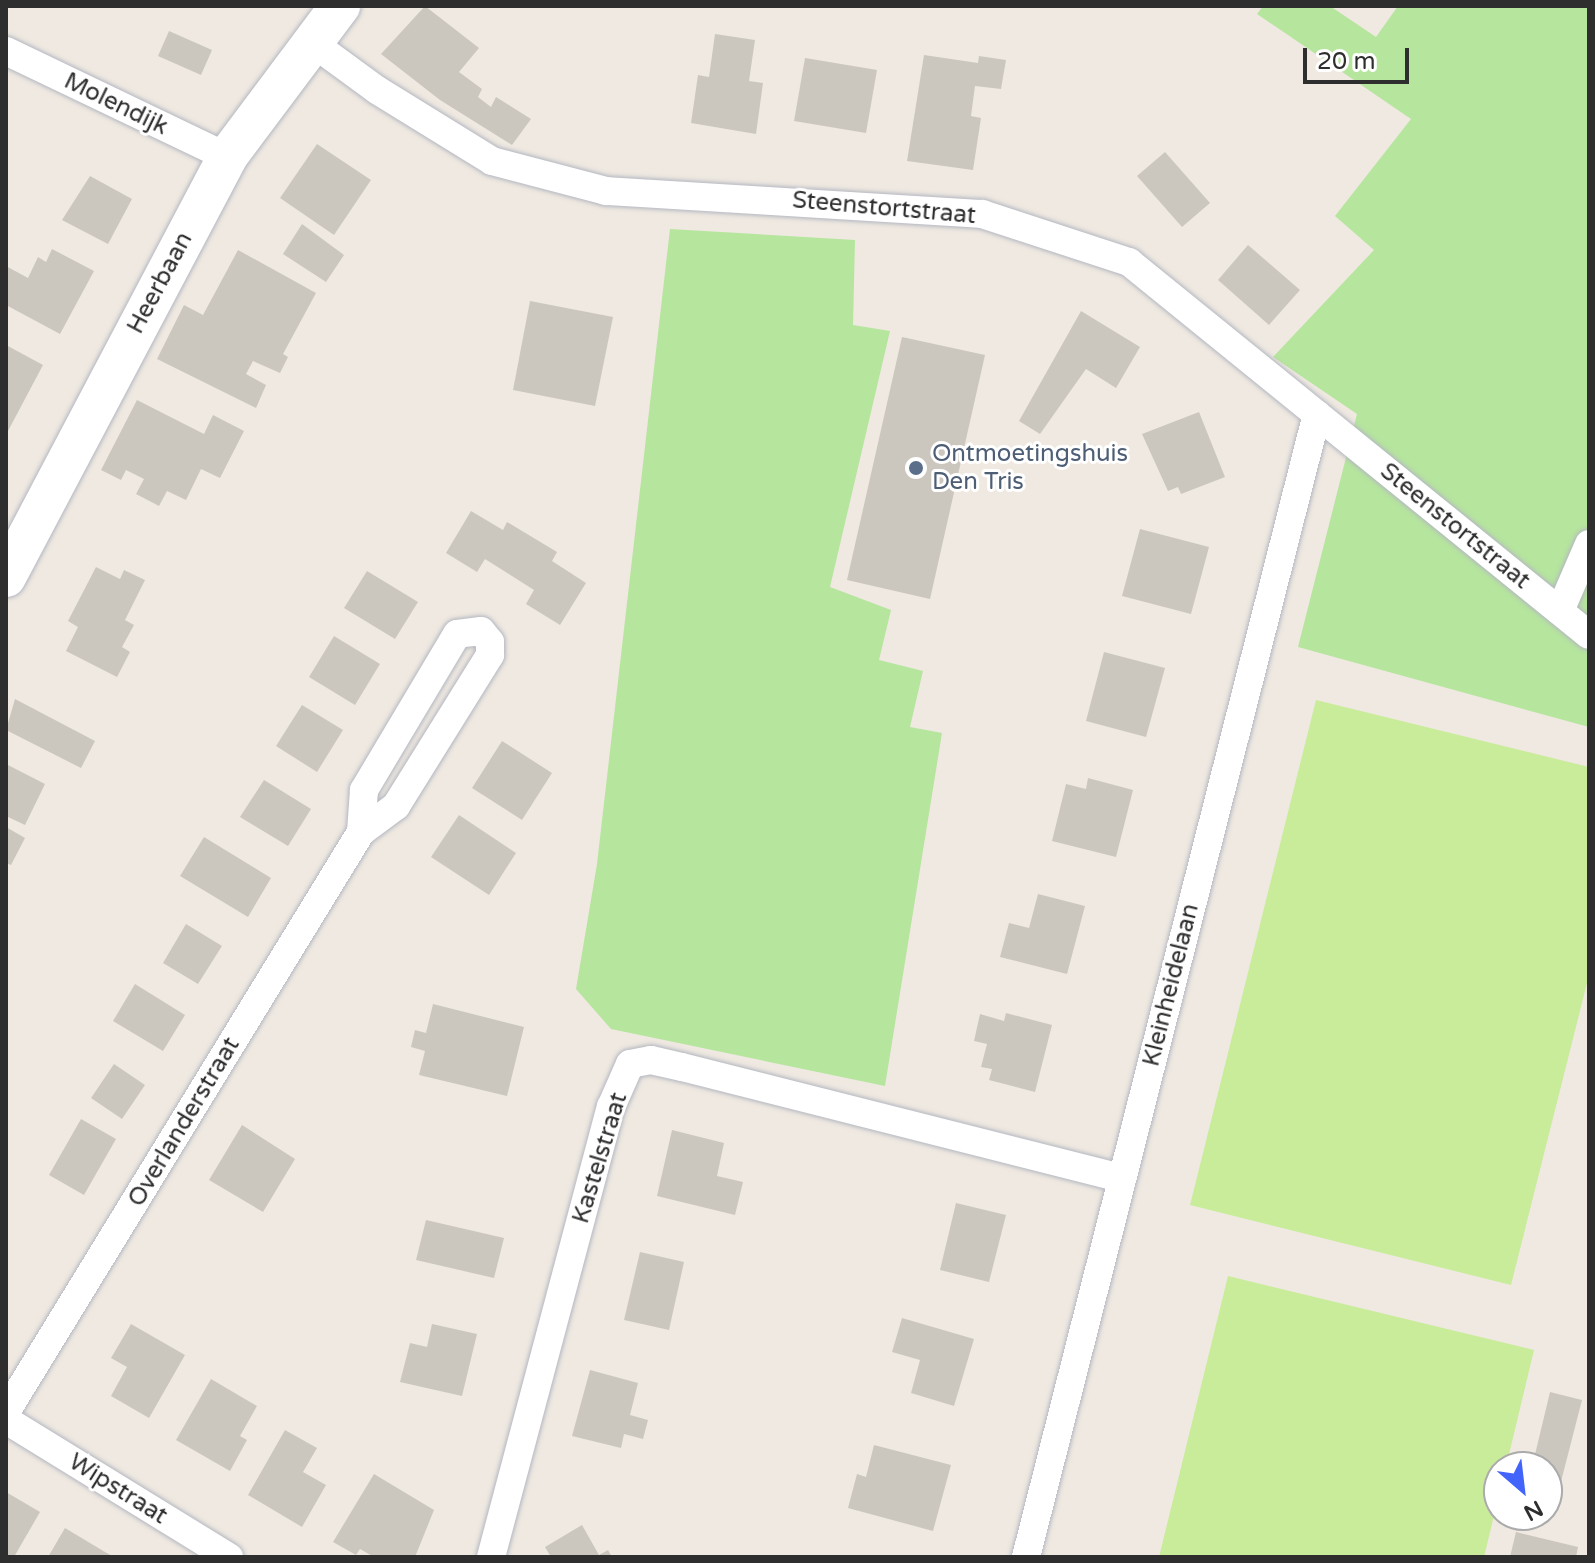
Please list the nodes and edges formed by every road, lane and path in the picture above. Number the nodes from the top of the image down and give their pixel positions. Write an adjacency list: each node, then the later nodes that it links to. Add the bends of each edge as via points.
1 (340, 6): 2 (street, Heerbaan)
2 (310, 41): 4 (street, Heerbaan); 5 (street, Steenstortstraat, via 377,90 492,161 606,191 982,214 1129,262)
3 (6, 51): 4 (street, Molendijk)
4 (227, 157): 7 (street, Heerbaan)
5 (1317, 414): 8 (street, Steenstortstraat); 11 (street, Kleinheidelaan)
6 (1589, 544): 8 (street)
7 (6, 577)
8 (1560, 611): 9 (street, Steenstortstraat)
9 (1589, 635)
10 (361, 832): 10 (street, Overlanderstraat, via 396,806 490,655 490,642 481,631 457,634 449,647 364,790); 12 (street, Overlanderstraat)
11 (1122, 1178): 15 (street, Kastelstraat, via 682,1067 651,1060 630,1064 611,1107); 16 (street, Kleinheidelaan)
12 (6, 1412)
13 (6, 1420): 14 (street, Wipstraat)
14 (229, 1557)
15 (491, 1557)
16 (1026, 1557)

